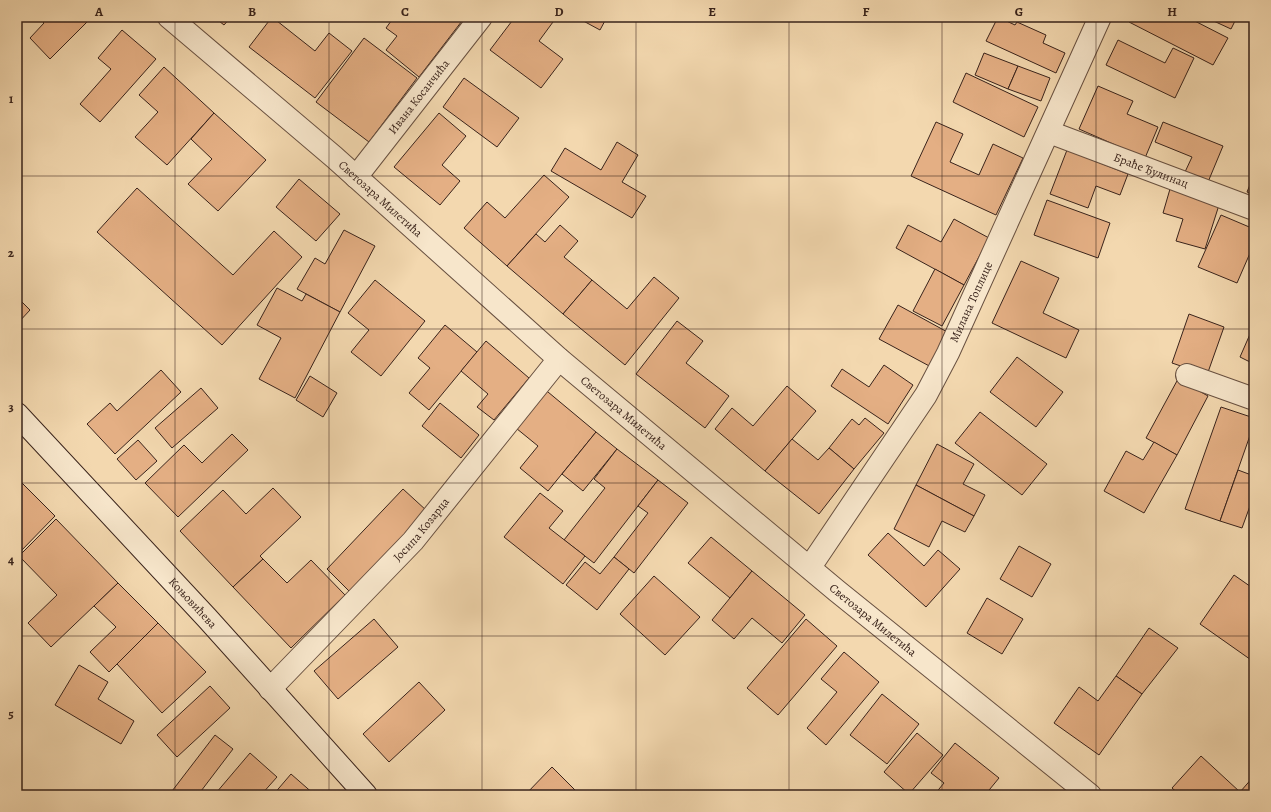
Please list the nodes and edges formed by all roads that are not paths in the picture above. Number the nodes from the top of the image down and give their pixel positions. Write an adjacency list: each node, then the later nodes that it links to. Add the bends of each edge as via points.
1 (169, 17): 5 (street, Светозара Милетића)
2 (481, 17): 5 (street, Ивана Косанчића)
3 (1100, 17): 4 (street, Милана Топлице)
4 (1049, 132): 6 (street, Браће Ђулинац); 11 (street, Милана Топлице, via 948,353 926,395)
5 (356, 177): 7 (street, Светозара Милетића)
6 (1254, 209)
7 (559, 359): 11 (street, Светозара Милетића); 12 (street, Јосипа Козарца, via 413,541)
8 (1187, 375): 9 (street)
9 (1254, 399)
10 (17, 414): 12 (street, Коњовићева)
11 (810, 567): 14 (street, Светозара Милетића)
12 (270, 689): 13 (street, Коњовићева)
13 (366, 795)
14 (1090, 795)

